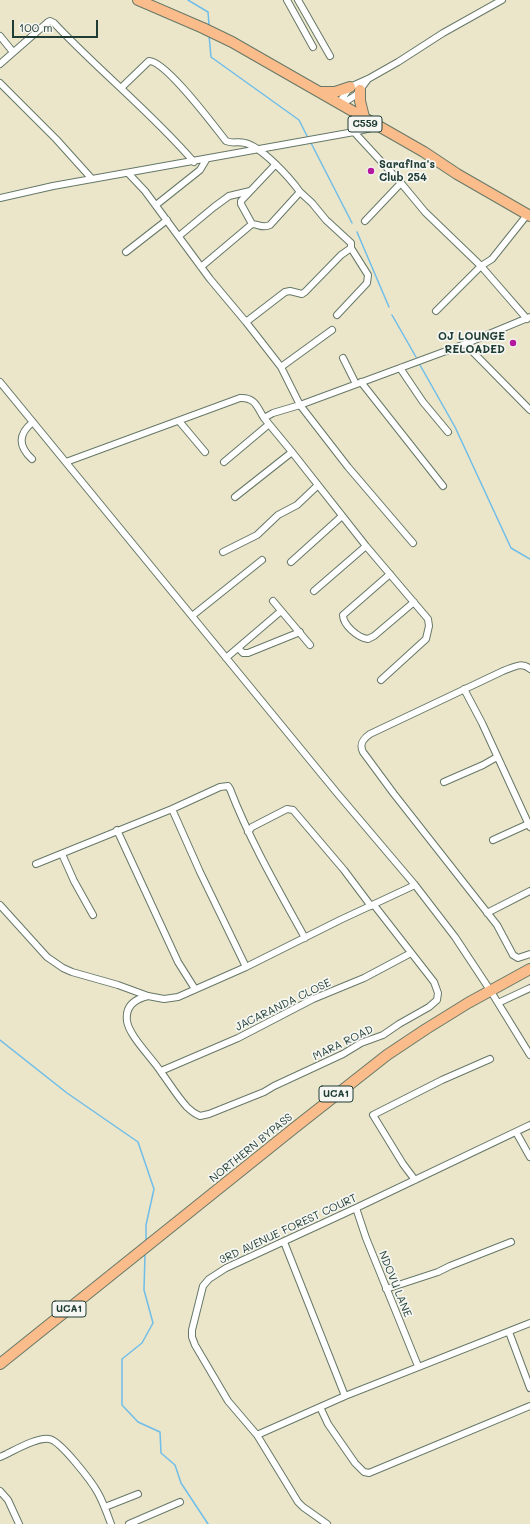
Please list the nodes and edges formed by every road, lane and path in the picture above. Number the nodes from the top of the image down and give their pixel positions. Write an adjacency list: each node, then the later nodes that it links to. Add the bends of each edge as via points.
1 (138, 0): 10 (main road, C559, via 221,36)
2 (287, 0): 6 (street)
3 (298, 0): 8 (street)
4 (502, 0): 11 (street)
5 (0, 36): 7 (street)
6 (313, 47)
7 (13, 52): 9 (street); 14 (street, via 50,21)
8 (330, 56)
9 (0, 64)
10 (284, 72): 16 (main road, C559); 19 (main road, C559, via 321,97)
11 (368, 79): 13 (street); 15 (street)
12 (0, 83): 26 (street)
13 (350, 87): 16 (main road, via 335,92); 17 (street)
14 (121, 88): 21 (street, via 149,61 155,62 179,84 226,141 245,143); 23 (street)
15 (360, 90): 17 (street); 18 (main road)
16 (320, 92): 17 (main road, C559)
17 (340, 104): 18 (main road, C559)
18 (364, 117): 19 (main road, C559)
19 (376, 127): 20 (street); 32 (main road, C559, via 421,156)
20 (354, 132): 21 (street); 27 (street)
21 (261, 150): 22 (street); 24 (street)
22 (206, 160): 23 (street); 31 (street, via 200,170)
23 (194, 162): 25 (street)
24 (275, 165): 28 (street); 29 (street)
25 (128, 173): 26 (street); 31 (street)
26 (92, 179): 30 (street)
27 (401, 183): 34 (street); 39 (street, via 425,212)
28 (250, 191): 35 (street, via 241,204); 36 (street, via 230,196)
29 (300, 192): 35 (street, via 270,225 265,228); 37 (street, via 351,243)
30 (0, 198)
31 (156, 205): 33 (street)
32 (528, 215): 39 (street, via 492,259)
33 (167, 220): 36 (street); 38 (street)
34 (365, 221)
35 (252, 224): 40 (street)
36 (179, 236): 40 (street)
37 (351, 248): 42 (street, via 368,275 368,280); 44 (street, via 305,292 285,292)
38 (126, 252)
39 (481, 266): 41 (street); 43 (street)
40 (201, 267): 44 (street)
41 (436, 311)
42 (337, 316)
43 (528, 318): 46 (street)
44 (246, 322): 48 (street)
45 (332, 330): 48 (street)
46 (465, 344): 49 (street); 53 (street)
47 (344, 358): 51 (street)
48 (281, 367): 52 (street)
49 (400, 368): 51 (street); 58 (street)
50 (0, 382): 56 (street)
51 (358, 383): 52 (street); 65 (street)
52 (300, 405): 54 (street); 68 (street, via 348,467)
53 (530, 410)
54 (264, 418): 55 (street, via 252,400 240,398); 57 (street)
55 (179, 420): 59 (street); 62 (street)
56 (33, 422): 61 (street, via 25,428 22,438 26,453); 62 (street)
57 (268, 424): 60 (street); 63 (street)
58 (448, 432)
59 (205, 452)
60 (292, 452): 64 (street); 66 (street)
61 (32, 459)
62 (66, 462): 78 (street)
63 (224, 462)
64 (317, 486): 67 (street); 70 (street, via 297,505 278,515 257,535)
65 (442, 486)
66 (235, 497)
67 (342, 516): 69 (street); 72 (street)
68 (413, 543)
69 (366, 546): 73 (street); 74 (street)
70 (223, 552)
71 (262, 560): 78 (street)
72 (291, 562)
73 (390, 574): 76 (street); 76 (street, via 343,615 344,621 360,637 368,639)
74 (314, 591)
75 (274, 601): 77 (street)
76 (414, 602): 84 (street, via 428,619 426,639)
77 (281, 611): 79 (street); 81 (street)
78 (192, 616): 82 (street)
79 (300, 632): 80 (street); 81 (street, via 248,653)
80 (310, 645)
81 (238, 648): 82 (street)
82 (226, 658): 95 (street)
83 (530, 669): 85 (street, via 527,665 518,666)
84 (381, 680)
85 (464, 689): 86 (street); 99 (street, via 370,734 364,738 361,749)
86 (496, 757): 87 (street); 89 (street)
87 (444, 782)
88 (172, 809): 90 (street); 91 (street, via 220,787 228,786); 104 (street)
89 (529, 826): 92 (street, via 526,825)
90 (117, 830): 93 (street); 107 (street, via 178,962)
91 (248, 832): 98 (street, MARA ROAD, via 252,827 287,809 293,810); 101 (street)
92 (493, 840)
93 (62, 854): 94 (street); 100 (street)
94 (36, 864)
95 (415, 885): 98 (street); 108 (street, via 455,937)
96 (530, 891): 99 (street)
97 (0, 905): 109 (street, via 47,957 59,966)
98 (373, 906): 101 (street); 102 (street, MARA ROAD)
99 (487, 913): 103 (street, via 497,925 513,956 518,958)
100 (93, 915)
101 (305, 938): 104 (street)
102 (412, 953): 113 (street, JACARANDA CLOSE, via 364,978 313,998 238,1038); 113 (street, MARA ROAD, via 434,982 438,1000 383,1035 361,1043 264,1092 200,1116 185,1104)
103 (530, 954)
104 (246, 967): 107 (street)
105 (530, 969): 108 (main road, NORTHERN BYPASS / UCA1)
106 (530, 988): 110 (street)
107 (195, 989): 109 (street, via 170,999)
108 (490, 990): 110 (street); 124 (main road, NORTHERN BYPASS / UCA1, via 426,1029 347,1085)
109 (148, 996): 113 (street, via 130,1005 127,1022 132,1033)
110 (498, 1003): 111 (street)
111 (530, 1055)
112 (490, 1059): 117 (street, via 373,1115)
113 (161, 1071)
114 (530, 1125): 115 (street, 3RD AVENUE FOREST COURT)
115 (516, 1132): 116 (street); 117 (street, 3RD AVENUE FOREST COURT)
116 (530, 1157)
117 (415, 1180): 118 (street, 3RD AVENUE FOREST COURT)
118 (356, 1208): 119 (street, 3RD AVENUE FOREST COURT); 121 (street, NDOVU LANE)
119 (284, 1242): 127 (street); 130 (street, 3RD AVENUE FOREST COURT, via 226,1268 208,1280 203,1286 192,1330 195,1345 228,1401)
120 (510, 1242): 121 (street, via 438,1272)
121 (386, 1289): 125 (street, NDOVU LANE)
122 (530, 1323): 123 (street)
123 (509, 1332): 125 (street); 126 (street)
124 (0, 1364)
125 (418, 1366): 127 (street)
126 (530, 1388)
127 (345, 1396): 129 (street)
128 (530, 1406): 129 (street, via 369,1473 364,1472 355,1463 328,1424)
129 (320, 1407): 130 (street)
130 (257, 1435): 139 (street, 3RD AVENUE FOREST COURT, via 298,1502)
131 (0, 1457): 135 (street, via 31,1443 44,1439 54,1440 81,1468)
132 (0, 1491): 136 (street, via 8,1500)
133 (138, 1494): 135 (street)
134 (180, 1502): 138 (street)
135 (105, 1507): 137 (street)
136 (19, 1524)
137 (111, 1524)
138 (129, 1524)
139 (326, 1524)

